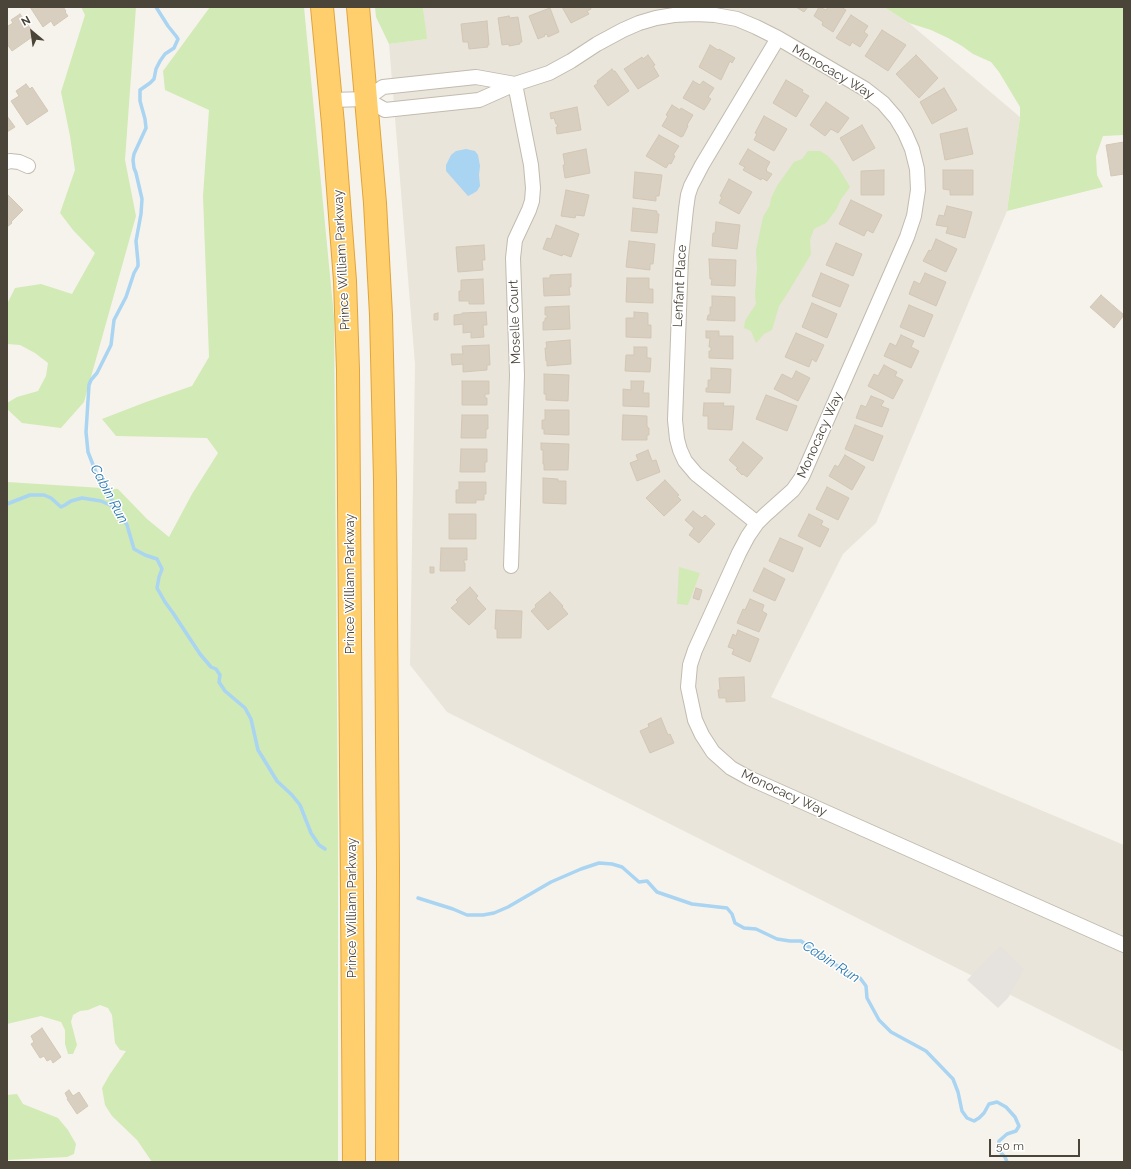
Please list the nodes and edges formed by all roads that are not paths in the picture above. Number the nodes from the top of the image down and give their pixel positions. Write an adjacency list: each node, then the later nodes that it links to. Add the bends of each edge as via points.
1 (322, 7): 7 (highway, Prince William Parkway)
2 (358, 7): 6 (highway)
3 (673, 11): 4 (street, Monocacy Way, via 737,19); 5 (street, Monocacy Way, via 623,30 549,73)
4 (778, 38): 10 (street, Lenfant Place, via 691,186 681,257 675,420 677,439 685,461 696,474); 10 (street, Monocacy Way, via 865,89 896,118 912,149 917,169 918,190 914,216 907,236 802,477 793,490)
5 (515, 84): 6 (street, Monocacy Way, via 476,77 383,87); 6 (street, Monocacy Way, via 479,100 385,110); 11 (street, Moselle Court, via 533,188 529,210 515,240 513,258 516,375)
6 (366, 99): 7 (street); 14 (highway, via 381,315 385,464)
7 (331, 100): 13 (highway, Prince William Parkway, via 348,370)
8 (7, 162): 9 (street, via 19,162)
9 (28, 166)
10 (757, 524): 12 (street, Monocacy Way, via 739,553 690,665 688,687 695,720 713,752 731,768 749,778)
11 (511, 566)
12 (1124, 945)
13 (354, 1162)
14 (387, 1162)

